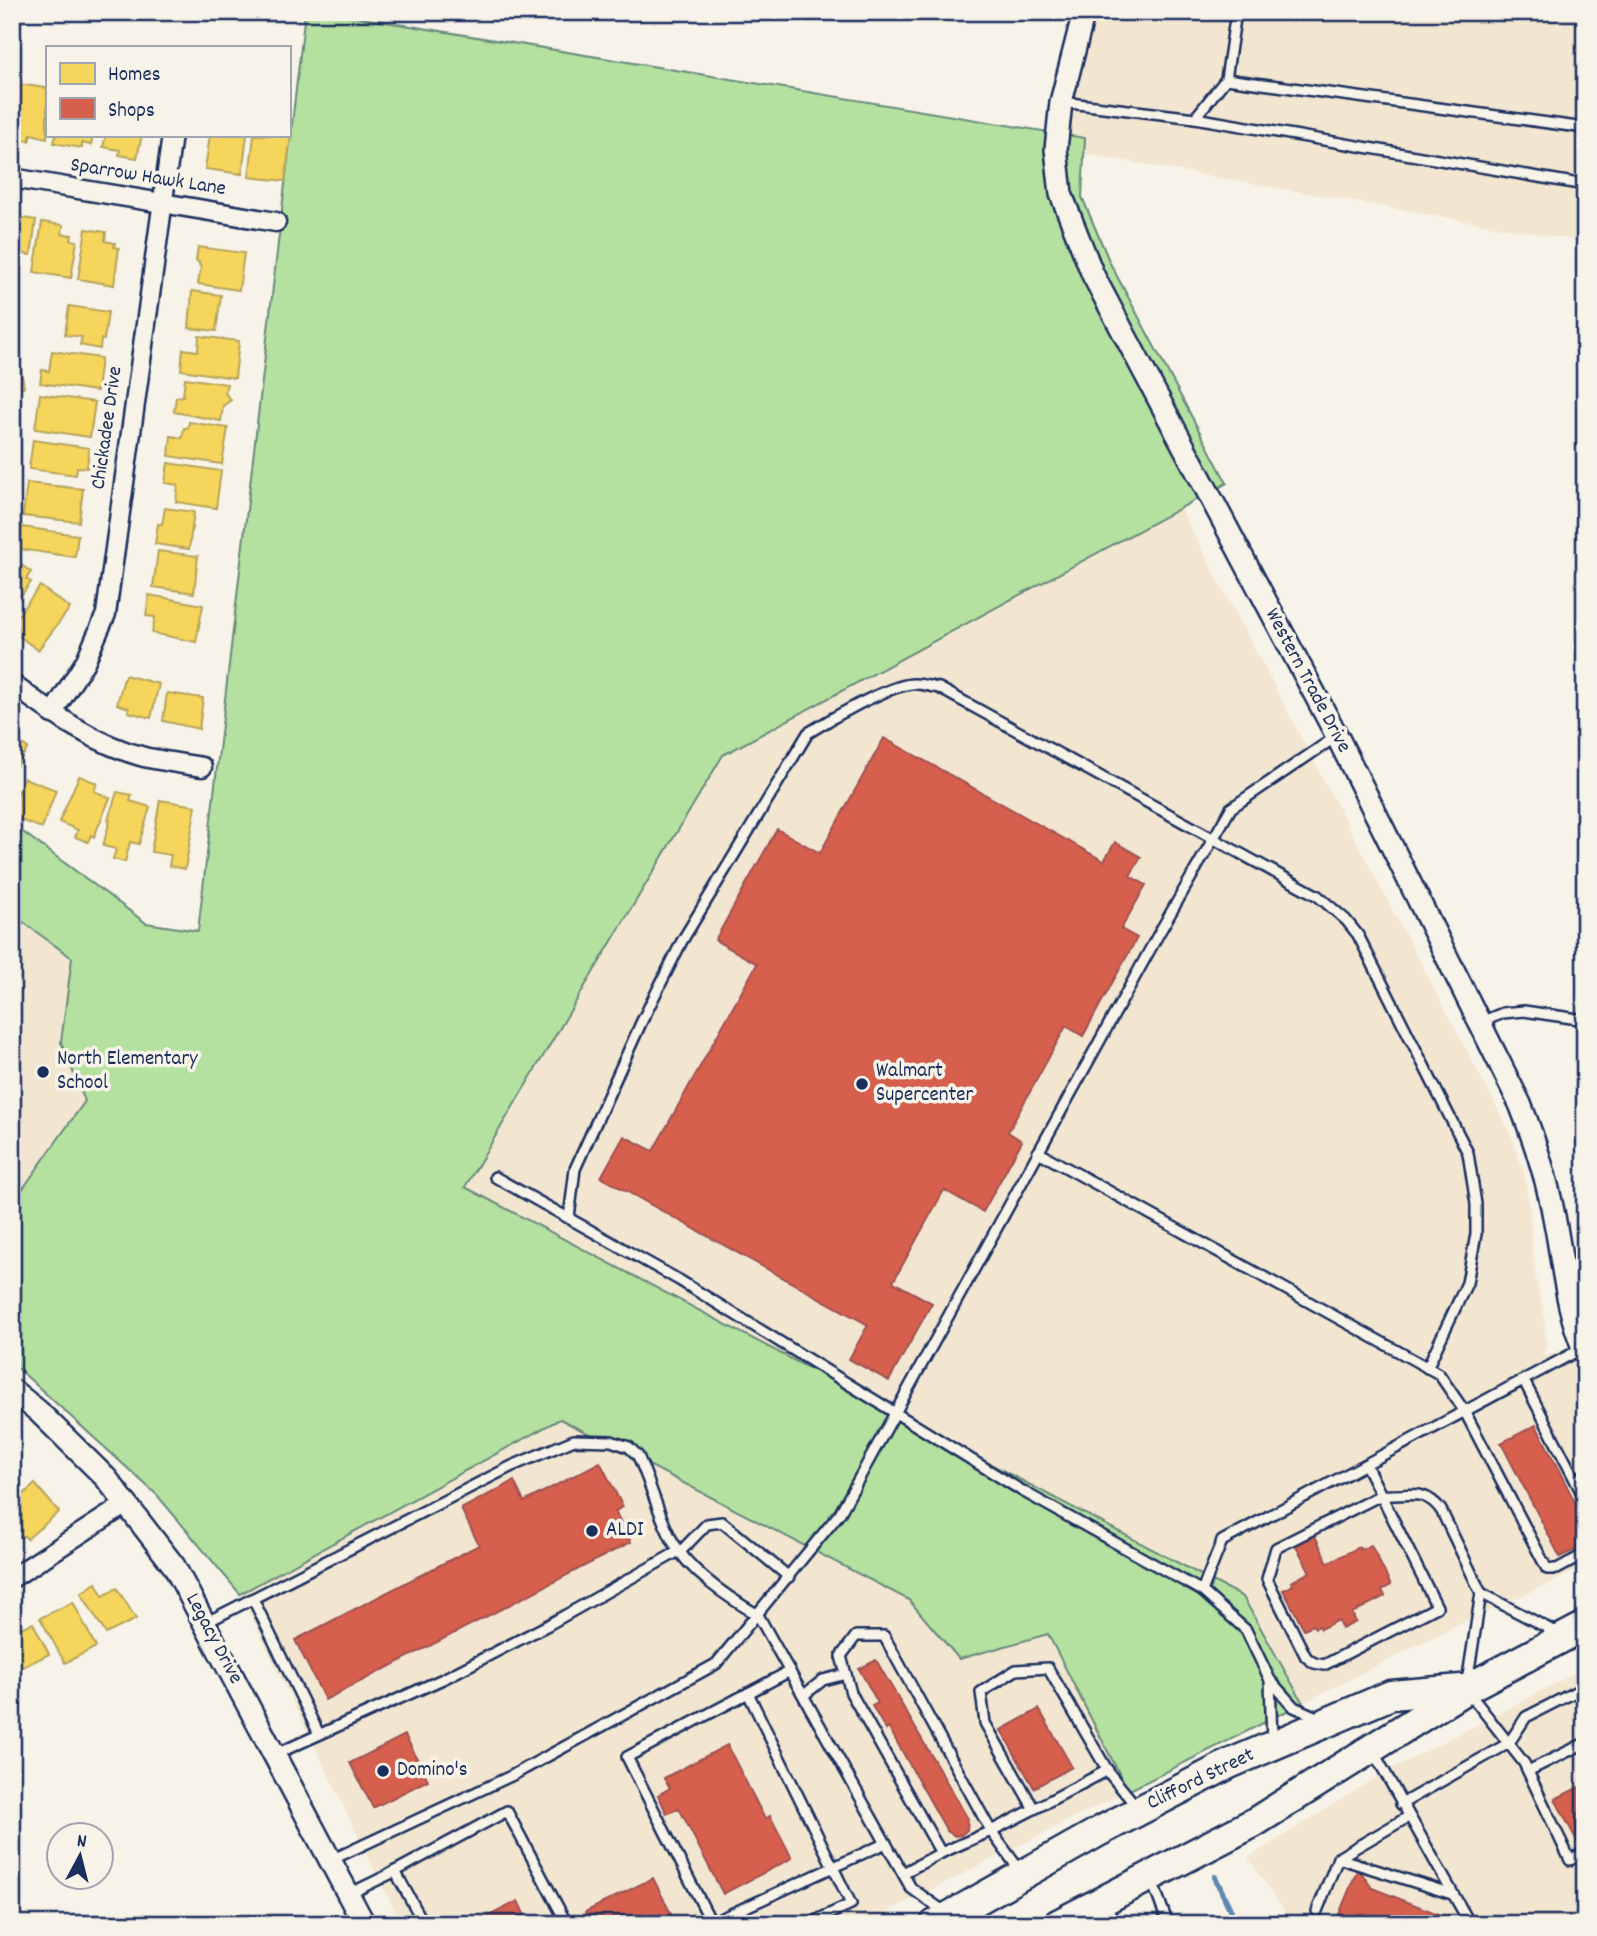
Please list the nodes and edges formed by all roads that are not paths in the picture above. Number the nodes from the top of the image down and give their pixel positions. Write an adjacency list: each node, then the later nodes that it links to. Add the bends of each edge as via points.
1 (1084, 12): 4 (street, Western Trade Drive)
2 (1236, 12): 3 (lane)
3 (1227, 79): 5 (lane); 6 (lane)
4 (1060, 102): 5 (lane); 14 (street, Western Trade Drive, via 1056,149 1061,194 1093,275)
5 (1195, 118): 9 (lane)
6 (1585, 128)
7 (172, 136): 10 (street, Chickadee Drive)
8 (12, 178): 10 (street, Sparrow Hawk Lane)
9 (1585, 185)
10 (162, 204): 11 (street, Sparrow Hawk Lane); 13 (street, Chickadee Drive, via 106,614 85,662)
11 (276, 222)
12 (12, 684): 13 (street)
13 (52, 714): 15 (street, via 95,739 143,757)
14 (1337, 736): 16 (lane, via 1231,808); 18 (street, Western Trade Drive)
15 (202, 767)
16 (1212, 840): 19 (lane); 21 (lane, via 939,688 903,686 836,716 808,733 682,941 575,1169); 23 (lane, via 1318,896 1346,920 1358,935 1468,1153 1476,1234 1468,1283)
17 (1585, 1020): 18 (lane, via 1524,1011)
18 (1479, 1023): 22 (street, Western Trade Drive, via 1536,1144 1557,1231 1564,1285)
19 (1038, 1152): 23 (lane); 26 (lane)
20 (495, 1177): 21 (lane)
21 (569, 1218): 26 (lane)
22 (1584, 1350): 24 (lane)
23 (1427, 1368): 27 (lane, via 1439,1374)
24 (1524, 1381): 27 (lane); 30 (lane)
25 (12, 1390): 31 (street, Legacy Drive, via 106,1478)
26 (895, 1411): 34 (lane, via 840,1514); 36 (lane, via 1024,1492)
27 (1465, 1412): 28 (lane); 33 (lane, via 1546,1569 1557,1569)
28 (1366, 1465): 29 (lane); 36 (lane, via 1222,1541)
29 (1381, 1495): 29 (lane, via 1276,1548 1267,1579 1306,1657 1314,1663 1324,1665 1437,1607); 37 (lane, via 1417,1494 1433,1499)
30 (1585, 1499)
31 (126, 1504): 35 (street); 40 (street, Legacy Drive, via 174,1566)
32 (680, 1551): 34 (lane, via 707,1524 722,1522); 38 (lane, via 638,1456 611,1441 574,1440 512,1466); 39 (lane, via 733,1600); 50 (lane, via 445,1678)
33 (1585, 1554)
34 (789, 1577): 39 (lane)
35 (12, 1578)
36 (1202, 1591): 44 (lane, via 1246,1630)
37 (1481, 1593): 41 (lane); 46 (lane)
38 (253, 1599): 40 (lane); 50 (lane)
39 (758, 1615): 42 (lane); 67 (lane, via 716,1664 513,1775)
40 (204, 1624): 55 (street, Legacy Drive)
41 (1574, 1631): 46 (main road, Clifford Street)
42 (790, 1671): 47 (lane); 48 (lane)
43 (846, 1674): 48 (lane, via 823,1680); 62 (lane, via 841,1656 856,1636 884,1636); 65 (lane, via 851,1693)
44 (1270, 1680): 49 (lane, via 1294,1707); 53 (lane)
45 (1585, 1687): 51 (lane, via 1526,1717)
46 (1466, 1689): 49 (main road, Clifford Street, via 1391,1695); 51 (lane); 54 (main road, Clifford Street)
47 (748, 1693): 68 (lane); 78 (lane, via 627,1756)
48 (804, 1695): 63 (lane)
49 (1327, 1722): 53 (main road, Clifford Street)
50 (319, 1734): 55 (lane)
51 (1509, 1743): 57 (lane); 58 (lane)
52 (1585, 1743): 57 (lane)
53 (1272, 1745): 60 (main road, Clifford Street)
54 (1372, 1749): 58 (lane); 72 (main road, Clifford Street, via 1255,1822)
55 (274, 1755): 67 (street, Legacy Drive)
56 (1108, 1770): 59 (lane); 59 (lane, via 1048,1668 1016,1670 981,1692 985,1723); 60 (lane)
57 (1528, 1771): 64 (lane, via 1570,1860)
58 (1401, 1804): 61 (lane)
59 (1034, 1809): 62 (lane)
60 (1139, 1810): 71 (main road, Clifford Street)
61 (1408, 1817): 66 (lane); 74 (lane)
62 (991, 1831): 65 (lane); 71 (lane)
63 (886, 1843): 68 (lane); 70 (lane)
64 (1585, 1852)
65 (941, 1853): 70 (lane)
66 (1338, 1858): 74 (lane); 75 (lane)
67 (331, 1860): 73 (street, Legacy Drive)
68 (835, 1867): 78 (lane); 82 (lane, via 851,1904)
69 (395, 1871): 73 (lane); 80 (lane); 81 (lane, via 507,1811)
70 (903, 1873): 77 (lane, via 911,1888)
71 (1023, 1874): 77 (main road, Clifford Street)
72 (1151, 1876): 76 (main road, Clifford Street); 84 (lane)
73 (348, 1894): 79 (street, Legacy Drive)
74 (1452, 1894): 85 (lane)
75 (1317, 1911)
76 (1109, 1912): 83 (main road, Clifford Street)
77 (947, 1921)
78 (712, 1923)
79 (364, 1924)
80 (424, 1924)
81 (567, 1924)
82 (808, 1924)
83 (1058, 1924)
84 (1168, 1924)
85 (1470, 1924)

